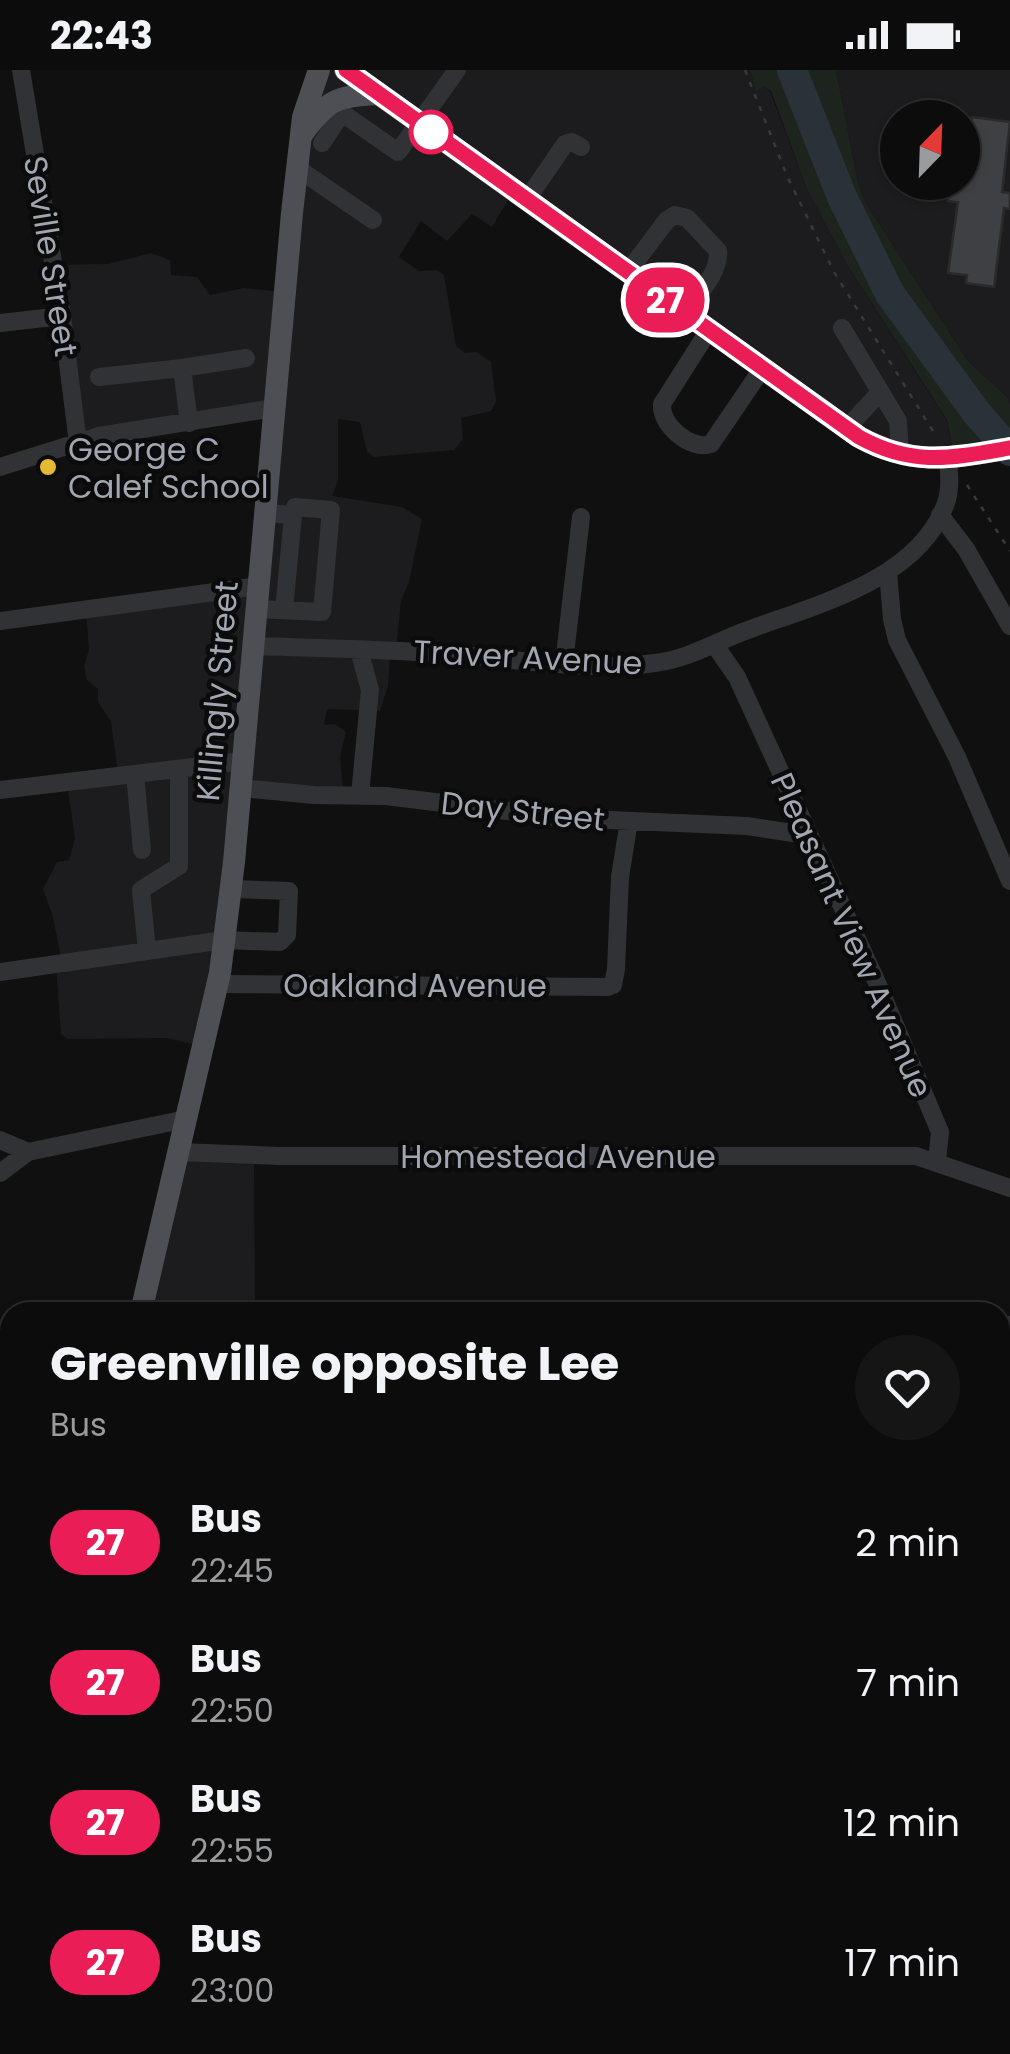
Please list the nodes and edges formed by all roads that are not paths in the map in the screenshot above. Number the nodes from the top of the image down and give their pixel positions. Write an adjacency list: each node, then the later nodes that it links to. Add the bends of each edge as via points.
1 (21, 70): 14 (street, Seville Street)
2 (319, 70): 7 (main road, Killingly Street, via 303,116)
3 (346, 70): 5 (main road)
4 (457, 70): 6 (street)
5 (377, 94): 6 (main road); 7 (main road, via 336,98 320,111)
6 (417, 122): 7 (street, via 398,152 342,113); 10 (main road)
7 (312, 139): 9 (main road, Killingly Street)
8 (581, 147): 10 (street, via 565,144)
9 (298, 168): 11 (street); 23 (main road, Killingly Street)
10 (526, 201): 12 (main road)
11 (373, 220)
12 (627, 273): 13 (main road); 13 (street, via 667,220 687,218 720,258)
13 (685, 314): 17 (main road)
14 (62, 316): 15 (street); 26 (street, Seville Street)
15 (0, 323)
16 (842, 328): 22 (street)
17 (708, 330): 20 (main road); 20 (street, via 662,404 666,422 693,444 712,444)
18 (246, 358): 19 (street)
19 (182, 368): 21 (street); 24 (street)
20 (762, 369): 25 (main road)
21 (99, 376)
22 (880, 392): 25 (street); 28 (street, via 898,421)
23 (274, 408): 24 (street); 31 (main road, Killingly Street)
24 (189, 423): 26 (street)
25 (847, 428): 28 (main road)
26 (78, 443): 30 (street)
27 (1010, 448): 29 (main road)
28 (900, 455): 29 (main road)
29 (957, 457): 32 (street)
30 (0, 466)
31 (267, 513): 33 (street); 36 (main road, Killingly Street)
32 (940, 515): 35 (street, Traver Avenue); 39 (street)
33 (293, 516): 37 (street); 37 (street, via 295,507 332,510 322,612)
34 (581, 517): 43 (street)
35 (888, 572): 40 (street, Traver Avenue); 53 (street, via 898,640)
36 (258, 598): 37 (street); 38 (street); 41 (main road, Killingly Street)
37 (284, 610)
38 (0, 621)
39 (1010, 626)
40 (714, 644): 43 (street, Traver Avenue, via 656,664); 51 (street, Pleasant View Avenue, via 736,677)
41 (254, 646): 42 (street, Traver Avenue); 44 (main road, Killingly Street)
42 (359, 650): 43 (street, Traver Avenue); 49 (street, via 370,690)
43 (564, 663)
44 (243, 761): 45 (street); 47 (main road, Killingly Street)
45 (179, 769): 46 (street); 56 (street, via 178,866 141,890)
46 (135, 774): 48 (street); 52 (street)
47 (240, 788): 49 (street, Day Street); 54 (main road, Killingly Street)
48 (0, 790)
49 (360, 796): 50 (street, Day Street)
50 (629, 821): 51 (street, Day Street); 58 (street, Oakland Avenue, via 612,985)
51 (806, 835): 63 (street, Pleasant View Avenue, via 940,1132)
52 (142, 850)
53 (1010, 882)
54 (231, 889): 55 (main road, Killingly Street); 55 (street, via 289,891 287,935 280,942)
55 (224, 940): 56 (street); 58 (main road, Killingly Street)
56 (147, 951): 57 (street)
57 (0, 972)
58 (217, 984): 59 (main road, Killingly Street)
59 (186, 1118): 61 (street); 62 (main road, Killingly Street)
60 (0, 1140): 61 (street)
61 (28, 1152): 64 (street)
62 (179, 1152): 63 (street, Homestead Avenue, via 879,1155); 66 (main road, Killingly Street)
63 (937, 1161): 65 (street)
64 (0, 1173)
65 (1010, 1188)
66 (143, 1302)

